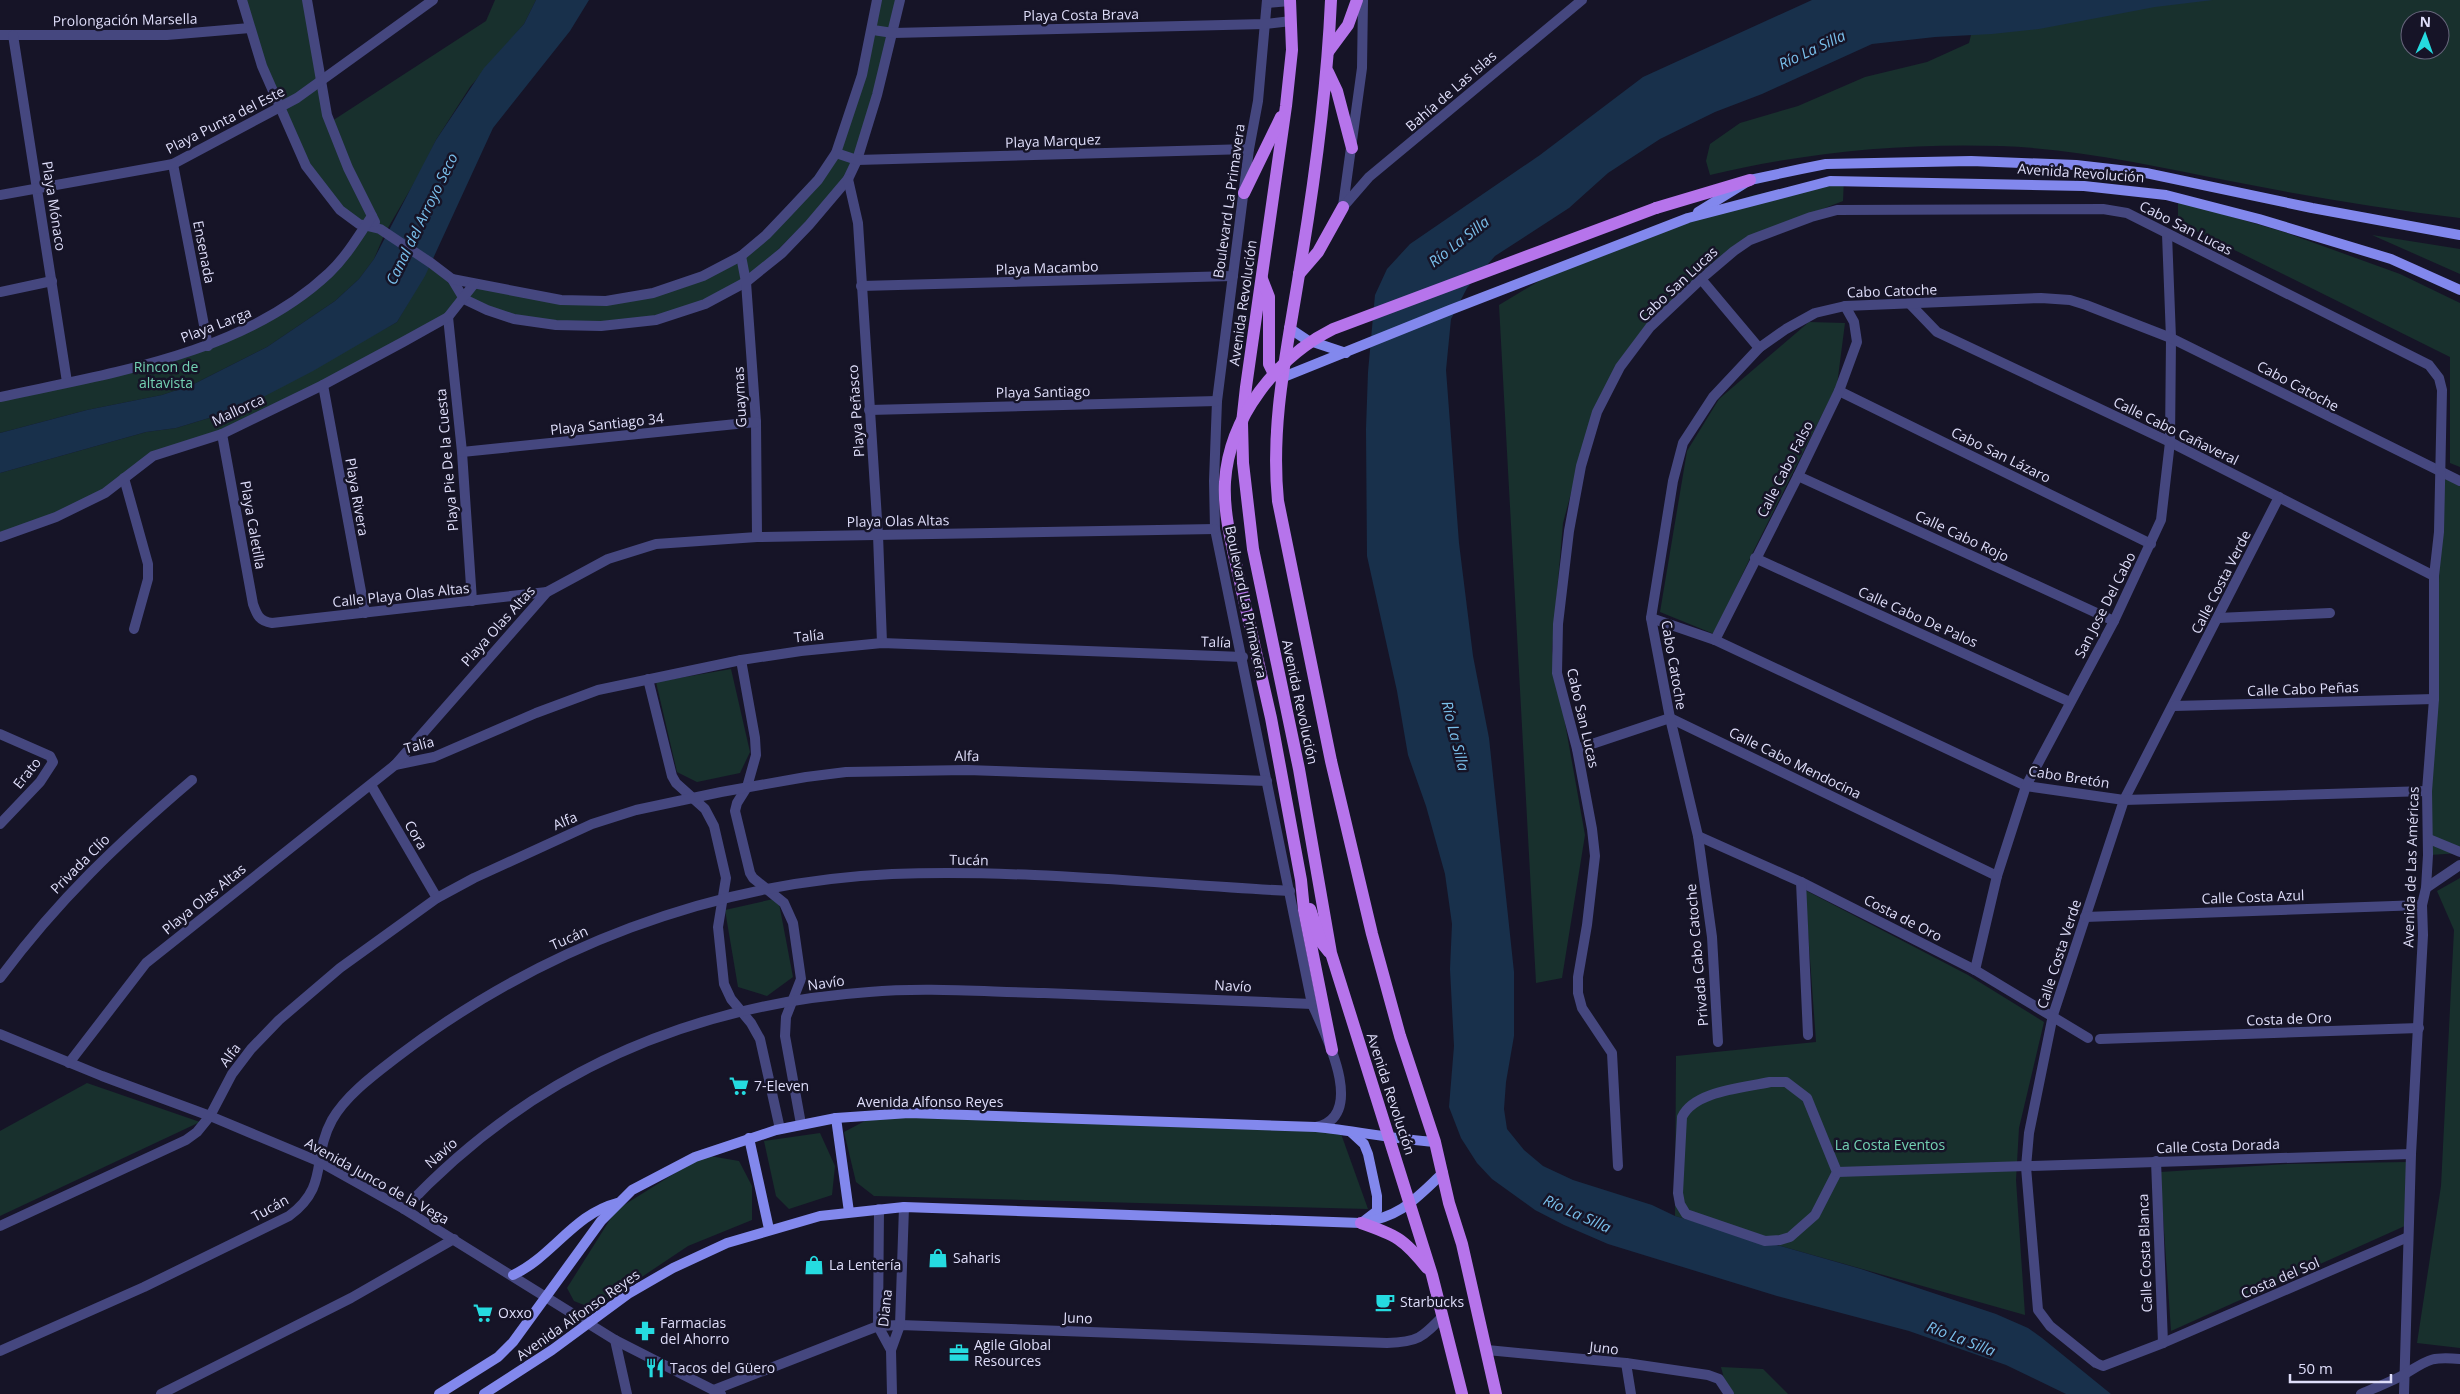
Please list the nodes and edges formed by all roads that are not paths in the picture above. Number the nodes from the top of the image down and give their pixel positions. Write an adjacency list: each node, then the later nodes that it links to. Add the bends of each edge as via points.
1 (242, 0): 14 (street)
2 (307, 0): 21 (street)
3 (433, 0): 21 (street, Playa Punta del Este)
4 (877, 0): 15 (street)
5 (900, 0): 16 (street)
6 (1331, 0): 19 (main road, Avenida Revolución)
7 (1357, 0): 19 (main road, via 1348,25)
8 (1363, 0): 24 (street, via 1362,68)
9 (1582, 0): 34 (street, Bahía de Las Islas, via 1369,177)
10 (1267, 1): 11 (street); 13 (street, Boulevard La Primavera)
11 (1290, 1): 12 (main road, Avenida Revolución)
12 (1291, 21): 13 (street, Playa Costa Brava); 22 (main road, Avenida Revolución, via 1292,50)
13 (1265, 24): 16 (street, Playa Costa Brava); 25 (street, Boulevard La Primavera, via 1258,101)
14 (250, 28): 18 (street, Prolongación Marsella, via 167,35); 23 (street)
15 (873, 30): 16 (street, Playa Costa Brava); 26 (street)
16 (893, 33): 27 (street)
17 (0, 35): 18 (street, Prolongación Marsella)
18 (13, 35): 31 (street, Playa Mónaco)
19 (1328, 52): 20 (main road, Avenida Revolución)
20 (1327, 70): 24 (main road, via 1337,91); 42 (main road, Avenida Revolución, via 1315,176)
21 (321, 82): 23 (street, Playa Punta del Este); 35 (street, via 333,133)
22 (1286, 106): 32 (main road); 44 (main road, Avenida Revolución)
23 (279, 108): 28 (street, Playa Punta del Este); 37 (street, via 306,166 331,200)
24 (1352, 148): 34 (street)
25 (1249, 149): 27 (street, Playa Marquez); 32 (street, Boulevard La Primavera)
26 (836, 153): 27 (street); 41 (street, via 818,180 766,235)
27 (857, 160): 29 (street)
28 (173, 164): 31 (street, Playa Punta del Este); 59 (street, Ensenada)
29 (848, 180): 48 (street, via 782,253); 50 (street, Playa Peñasco, via 858,223)
30 (1750, 180): 36 (main road, Avenida Revolución); 40 (main road, Avenida Revolución, via 1826,164 1971,160 2076,165 2146,173); 121 (main road, bridge, via 1656,208 1333,329 1317,337 1287,361 1256,398 1243,419 1227,468 1226,505 1242,591 1272,718)
31 (38, 190): 33 (street, Playa Punta del Este); 47 (street, Playa Mónaco)
32 (1244, 193): 43 (street, Boulevard La Primavera)
33 (0, 195)
34 (1343, 207): 42 (main road, via 1318,252)
35 (372, 216): 37 (street, Playa Larga); 38 (street)
36 (1688, 218): 51 (main road, Avenida Revolución, via 1830,181 2084,186 2166,194 2251,217 2391,259); 61 (main road, Avenida Revolución)
37 (365, 227): 38 (street); 59 (street, Playa Larga, via 341,261 298,298 266,320)
38 (382, 231): 45 (street)
39 (2167, 234): 46 (street, Cabo San Lucas, via 2127,213 2103,209 1837,210 1750,240); 58 (street, San Jose Del Cabo); 62 (street, Cabo San Lucas)
40 (2460, 235)
41 (741, 256): 48 (street, Guaymas); 49 (street, via 703,276 653,293 606,301 561,300)
42 (1299, 274): 57 (main road, Avenida Revolución)
43 (1233, 276): 50 (street, Playa Macambo); 68 (street, Boulevard La Primavera)
44 (1262, 276): 63 (main road, via 1269,297 1269,364 1272,372); 130 (main road, Avenida Revolución, via 1242,423 1246,493 1254,558 1299,769)
45 (452, 279): 49 (street); 53 (street)
46 (1701, 279): 60 (street); 105 (street, Cabo San Lucas, via 1650,327 1620,367 1597,412 1581,466 1569,531 1558,624 1557,673)
47 (52, 280): 52 (street); 64 (street, Playa Mónaco)
48 (746, 282): 53 (street, via 705,304 656,320 601,326 556,325 514,319); 70 (street, Guaymas)
49 (474, 284): 53 (street, Mallorca)
50 (861, 286): 69 (street, Playa Peñasco)
51 (2460, 290)
52 (0, 292)
53 (464, 299): 56 (street, Mallorca)
54 (1911, 305): 55 (street, Cabo Catoche); 58 (street, Cabo Catoche, via 2041,298 2070,300); 72 (street, Calle Cabo Cañaveral, via 1937,332)
55 (1845, 306): 60 (street, Cabo Catoche, via 1815,313); 66 (street, Calle Cabo Falso, via 1854,322 1857,342)
56 (448, 317): 65 (street, Mallorca); 73 (street, Playa Pie De la Cuesta)
57 (1293, 332): 61 (main road); 63 (main road, Avenida Revolución)
58 (2171, 338): 72 (street, San Jose Del Cabo); 74 (street, Cabo Catoche)
59 (208, 346): 64 (street, Playa Larga)
60 (1759, 348): 90 (street, Cabo Catoche, via 1713,397 1684,443 1673,481)
61 (1346, 353): 63 (main road, Avenida Revolución)
62 (2429, 365): 74 (street, Avenida de Las Américas, via 2439,378 2442,390)
63 (1282, 378): 153 (main road, Avenida Revolución, via 1275,457 1284,539 1372,934 1400,1036)
64 (66, 382): 67 (street, Playa Larga)
65 (323, 385): 71 (street, Mallorca); 88 (street, Playa Rivera)
66 (1839, 391): 75 (street, Calle Cabo Falso); 83 (street, Cabo San Lázaro)
67 (0, 397)
68 (1217, 401): 69 (street, Playa Santiago); 79 (street, Boulevard La Primavera)
69 (869, 410): 80 (street, Playa Peñasco)
70 (756, 422): 73 (street, Playa Santiago 34); 82 (street, Guaymas)
71 (222, 434): 76 (street, Mallorca, via 153,456); 92 (street, Playa Caletilla, via 253,604)
72 (2170, 442): 78 (street, Calle Cabo Cañaveral); 83 (street, San Jose Del Cabo, via 2161,520)
73 (462, 452): 87 (street, Playa Pie De la Cuesta)
74 (2439, 469): 77 (street, Cabo Catoche); 85 (street, Avenida de Las Américas, via 2439,532)
75 (1798, 476): 84 (street, Calle Cabo Falso); 93 (street, Calle Cabo Rojo)
76 (124, 478): 81 (street, Mallorca, via 105,493 62,514); 94 (street, via 148,564 148,578)
77 (2460, 481)
78 (2279, 496): 85 (street, Calle Cabo Cañaveral); 91 (street, Calle Costa Verde)
79 (1215, 528): 80 (street, Playa Olas Altas); 97 (street, Boulevard La Primavera)
80 (878, 535): 82 (street, Playa Olas Altas); 96 (street, Playa Peñasco)
81 (0, 537)
82 (757, 537): 86 (street, Playa Olas Altas, via 656,544 608,559)
83 (2151, 544): 93 (street, San Jose Del Cabo)
84 (1754, 558): 95 (street, Calle Cabo Falso); 101 (street, Calle Cabo De Palos)
85 (2434, 576): 100 (street, Avenida de Las Américas)
86 (547, 592): 87 (street, Calle Playa Olas Altas); 106 (street, Playa Olas Altas)
87 (472, 601): 88 (street, Calle Playa Olas Altas)
88 (365, 613): 92 (street, Calle Playa Olas Altas, via 272,623)
89 (2330, 614): 91 (street)
90 (1651, 618): 95 (street, Cabo Bretón); 103 (street, Cabo Catoche)
91 (2218, 618): 102 (street, Calle Costa Verde)
92 (260, 619)
93 (2114, 621): 101 (street, San Jose Del Cabo)
94 (134, 629)
95 (1715, 640): 110 (street, Cabo Bretón)
96 (882, 643): 97 (street, Talía); 98 (street, Talía, via 801,650)
97 (1243, 656): 108 (street, Boulevard La Primavera)
98 (741, 660): 99 (street, Talía); 111 (street, via 755,738 755,762)
99 (648, 679): 106 (street, Talía, via 598,690 434,757); 113 (street, via 672,776)
100 (2434, 699): 102 (street, Calle Cabo Peñas); 112 (street, Avenida de Las Américas)
101 (2070, 702): 110 (street, San Jose Del Cabo)
102 (2174, 706): 114 (street, Calle Costa Verde)
103 (1670, 718): 105 (street); 116 (street, Cabo Catoche); 120 (street, Calle Cabo Mendocina)
104 (0, 734): 115 (street, Erato, via 50,756 53,762 40,782)
105 (1577, 750): 157 (street, Cabo San Lucas, via 1595,856 1578,993 1582,1008 1612,1053)
106 (395, 765): 109 (street, Playa Olas Altas)
107 (192, 780): 132 (street, Privada Clío, via 99,863 51,912)
108 (1267, 781): 111 (street, Alfa, via 892,770 814,776); 125 (street, Boulevard La Primavera)
109 (371, 785): 126 (street, Cora); 144 (street, Playa Olas Altas, via 146,963)
110 (2026, 786): 114 (street, Cabo Bretón); 120 (street, San Jose Del Cabo)
111 (747, 787): 113 (street, Alfa); 124 (street, via 737,803 736,820 750,873)
112 (2427, 791): 114 (street, Cabo Bretón); 117 (street, Avenida de Las Américas)
113 (694, 798): 126 (street, Alfa, via 636,810 592,824); 127 (street, via 705,809 726,872)
114 (2124, 800): 129 (street, Calle Costa Verde)
115 (0, 824)
116 (1698, 836): 122 (street, Costa de Oro); 142 (street, Privada Cabo Catoche, via 1712,937)
117 (2429, 839): 118 (street); 123 (street, Avenida de Las Américas)
118 (2460, 852)
119 (2460, 864): 123 (street)
120 (1997, 876): 131 (street, San Jose Del Cabo)
121 (1301, 880): 130 (main road, via 1321,942); 143 (main road)
122 (1801, 882): 131 (street, Costa de Oro); 139 (street)
123 (2426, 888): 128 (street, Avenida de Las Américas)
124 (766, 889): 125 (street, Tucán, via 856,877 937,874 1034,875); 127 (street, Tucán); 133 (street, via 784,903 793,923 801,970)
125 (1290, 891): 134 (street, Boulevard La Primavera)
126 (437, 898): 145 (street, Alfa, via 340,968 279,1020 232,1074)
127 (721, 900): 135 (street, via 718,927 724,984); 156 (street, Tucán, via 662,916 581,947 466,1009 395,1059 342,1106 332,1120)
128 (2422, 905): 129 (street, Calle Costa Azul); 137 (street, Avenida de Las Américas)
129 (2085, 917): 136 (street, Calle Costa Verde)
130 (1331, 953): 152 (main road, Avenida Revolución)
131 (1974, 970): 136 (street, Costa de Oro)
132 (0, 978)
133 (794, 1001): 134 (street, Navío, via 916,990); 135 (street, Navío); 147 (street, via 786,1016 785,1036)
134 (1312, 1004): 143 (street, Boulevard La Primavera)
135 (739, 1010): 149 (street, via 760,1039); 165 (street, Navío, via 635,1046 541,1095 456,1158)
136 (2053, 1015): 140 (street, Costa de Oro); 158 (street, Calle Costa Verde, via 2029,1133)
137 (2419, 1028): 141 (street, Costa de Oro); 154 (street, Avenida de Las Américas)
138 (0, 1034): 144 (street, Avenida Junco de la Vega)
139 (1808, 1035)
140 (2088, 1038)
141 (2100, 1039)
142 (1718, 1042)
143 (1332, 1050): 148 (street, Boulevard La Primavera, via 1341,1105 1333,1120)
144 (69, 1063): 145 (street, Avenida Junco de la Vega)
145 (210, 1116): 156 (street, Avenida Junco de la Vega); 168 (street, Alfa, via 186,1140)
146 (836, 1118): 147 (main road, Avenida Alfonso Reyes); 148 (main road, Avenida Alfonso Reyes, via 932,1113); 166 (main road)
147 (801, 1124): 149 (main road, Avenida Alfonso Reyes)
148 (1316, 1127): 150 (main road, Avenida Alfonso Reyes)
149 (780, 1128): 151 (main road, Avenida Alfonso Reyes)
150 (1349, 1130): 152 (main road, Avenida Alfonso Reyes); 167 (main road, via 1364,1144 1378,1196 1376,1211)
151 (749, 1138): 161 (main road, Avenida Alfonso Reyes, via 669,1169); 169 (main road)
152 (1390, 1139): 153 (main road, Avenida Alfonso Reyes); 162 (main road, Avenida Revolución)
153 (1435, 1142): 160 (main road, Avenida Revolución)
154 (2411, 1154): 155 (street, Calle Costa Dorada); 170 (street, Avenida de Las Américas)
155 (2156, 1161): 158 (street, Calle Costa Dorada); 180 (street, Calle Costa Blanca)
156 (320, 1162): 165 (street, Avenida Junco de la Vega); 183 (street, Tucán, via 312,1192 304,1205 289,1216 144,1287)
157 (1618, 1166)
158 (2026, 1167): 159 (street, Calle Costa Dorada); 180 (street, Calle Costa Verde, via 2038,1310 2042,1318 2103,1366)
159 (1838, 1172): 159 (street, via 1807,1098 1786,1082 1770,1082 1700,1098 1682,1117 1678,1193 1686,1214 1765,1241 1780,1240 1790,1237 1815,1215)
160 (1443, 1174): 162 (main road, Avenida Alfonso Reyes); 182 (main road, Avenida Revolución)
161 (618, 1202): 172 (main road, via 593,1212 535,1263); 174 (main road, Avenida Alfonso Reyes)
162 (1410, 1204): 167 (main road, Avenida Alfonso Reyes, via 1384,1219); 173 (main road, Avenida Revolución)
163 (904, 1207): 164 (main road, Avenida Alfonso Reyes); 167 (main road, Avenida Alfonso Reyes); 177 (street, Diana)
164 (878, 1208): 166 (main road, Avenida Alfonso Reyes); 178 (street, Diana)
165 (404, 1209): 171 (street, Avenida Junco de la Vega)
166 (849, 1212): 169 (main road, Avenida Alfonso Reyes)
167 (1361, 1223): 173 (main road, via 1403,1240)
168 (0, 1226)
169 (769, 1229): 176 (main road, Avenida Alfonso Reyes, via 727,1242 673,1268 628,1294)
170 (2408, 1237): 180 (street, Costa del Sol); 186 (street, Avenida de Las Américas)
171 (454, 1240): 172 (street, Avenida Junco de la Vega); 188 (street, via 351,1298)
172 (513, 1275): 174 (street, Avenida Junco de la Vega)
173 (1432, 1276): 175 (main road, Avenida Revolución)
174 (548, 1296): 176 (street, Avenida Junco de la Vega); 189 (main road, Avenida Alfonso Reyes, via 525,1329 498,1357)
175 (1443, 1316): 177 (street, Juno, via 1422,1337 1387,1343); 193 (main road, Avenida Revolución)
176 (590, 1323): 179 (street, Avenida Junco de la Vega); 190 (main road, Avenida Alfonso Reyes)
177 (900, 1325): 178 (street, Juno); 181 (street, Diana)
178 (878, 1326): 181 (street, Diana); 187 (street, Juno)
179 (615, 1340): 187 (street, Avenida Junco de la Vega); 191 (street)
180 (2163, 1343)
181 (891, 1350): 192 (street, Diana)
182 (1487, 1350): 185 (street, Juno); 194 (main road, Avenida Revolución)
183 (0, 1351)
184 (2460, 1359): 186 (street, via 2441,1357 2422,1361)
185 (1626, 1364): 195 (street); 196 (street, Juno, via 1708,1375 1719,1379)
186 (2404, 1374): 197 (street); 198 (street)
187 (718, 1392)
188 (161, 1394)
189 (440, 1394)
190 (484, 1394)
191 (627, 1394)
192 (892, 1394)
193 (1462, 1394)
194 (1496, 1394)
195 (1631, 1394)
196 (1729, 1394)
197 (2361, 1394)
198 (2404, 1394)

